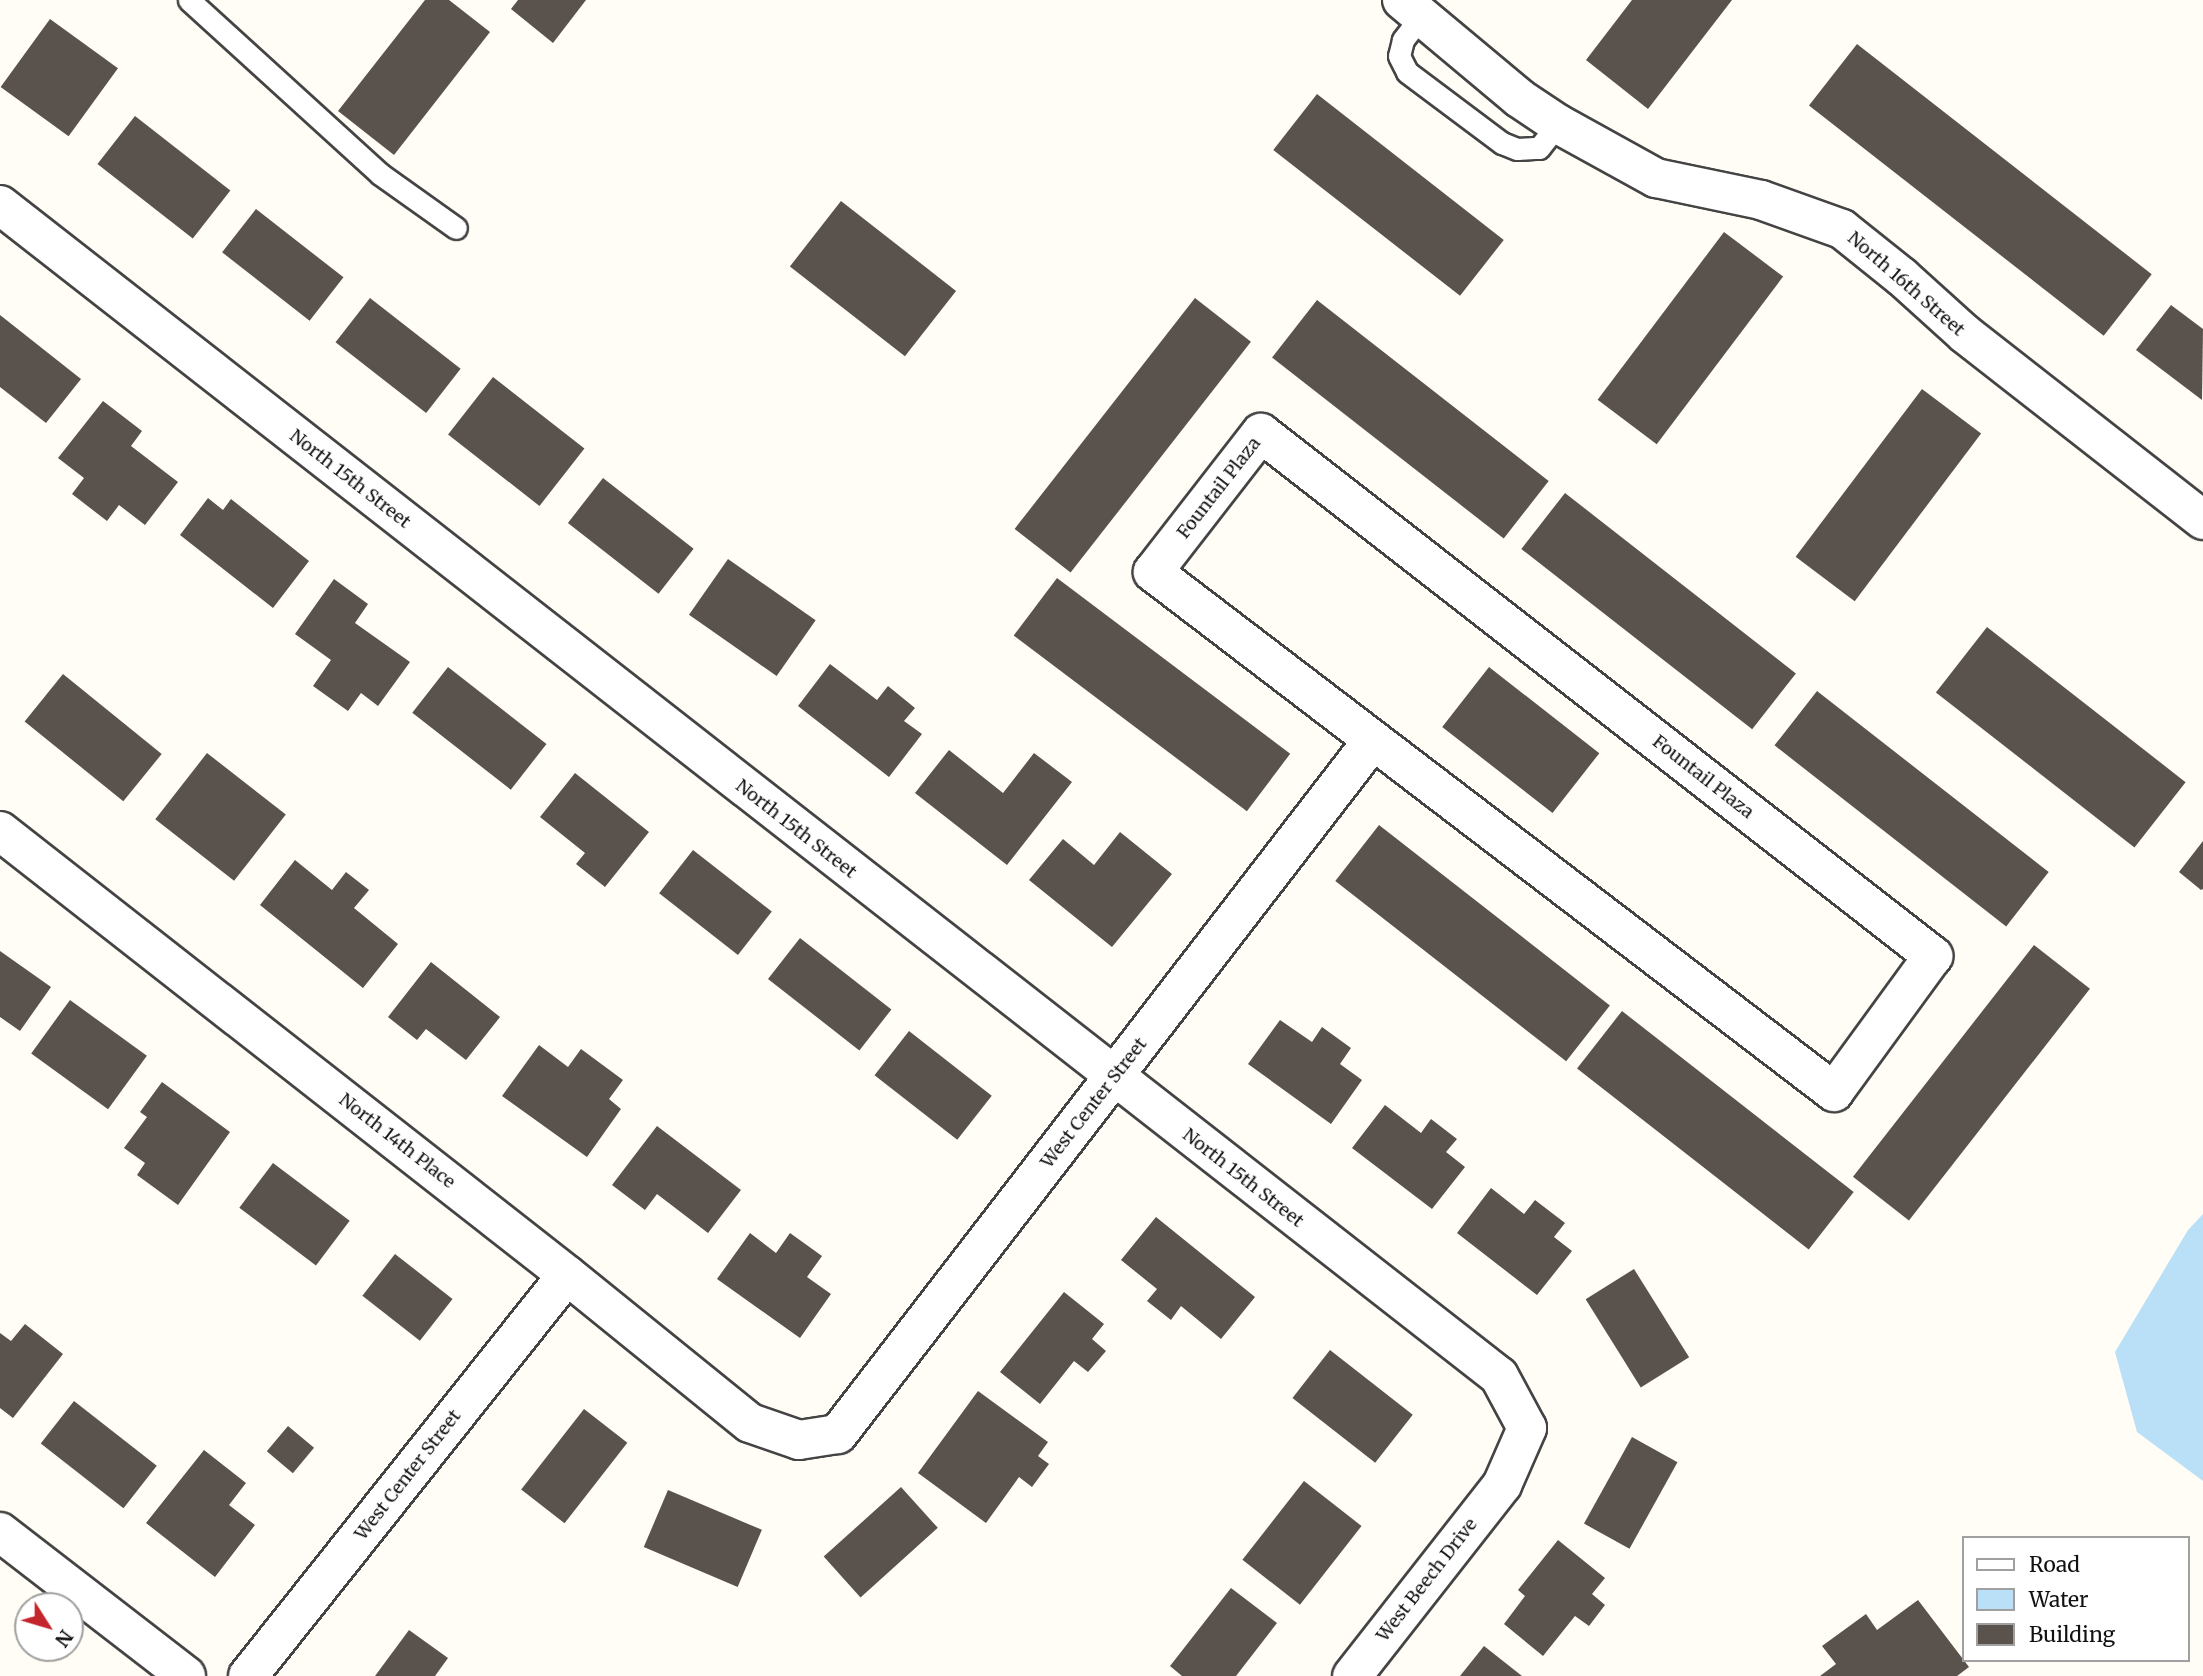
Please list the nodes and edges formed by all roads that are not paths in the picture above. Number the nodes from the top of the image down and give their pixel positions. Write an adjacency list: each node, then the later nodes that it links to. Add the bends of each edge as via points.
1 (189, 0): 5 (lane, via 380,174)
2 (1411, 9): 3 (street, North 16th Street, via 1519,98); 3 (lane, via 1399,56 1407,72 1502,143 1517,149 1539,148)
3 (1558, 124): 6 (street, North 16th Street, via 1656,178 1760,200 1842,229 1965,334)
4 (0, 205): 9 (street, North 15th Street)
5 (456, 228)
6 (2203, 520)
7 (1373, 740): 7 (street, Fountail Plaza, via 1153,572 1261,433 1933,956 1834,1092); 9 (street, West Center Street)
8 (0, 831): 10 (street, North 14th Place)
9 (1114, 1078): 11 (street, West Center Street, via 838,1434); 12 (street, North 15th Street, via 1499,1376 1527,1428)
10 (567, 1275): 11 (street, North 14th Place, via 750,1423); 15 (street, West Center Street)
11 (799, 1440)
12 (1502, 1485): 16 (street, West Beech Drive)
13 (0, 1532): 14 (street)
14 (186, 1676)
15 (248, 1676)
16 (1352, 1676)

